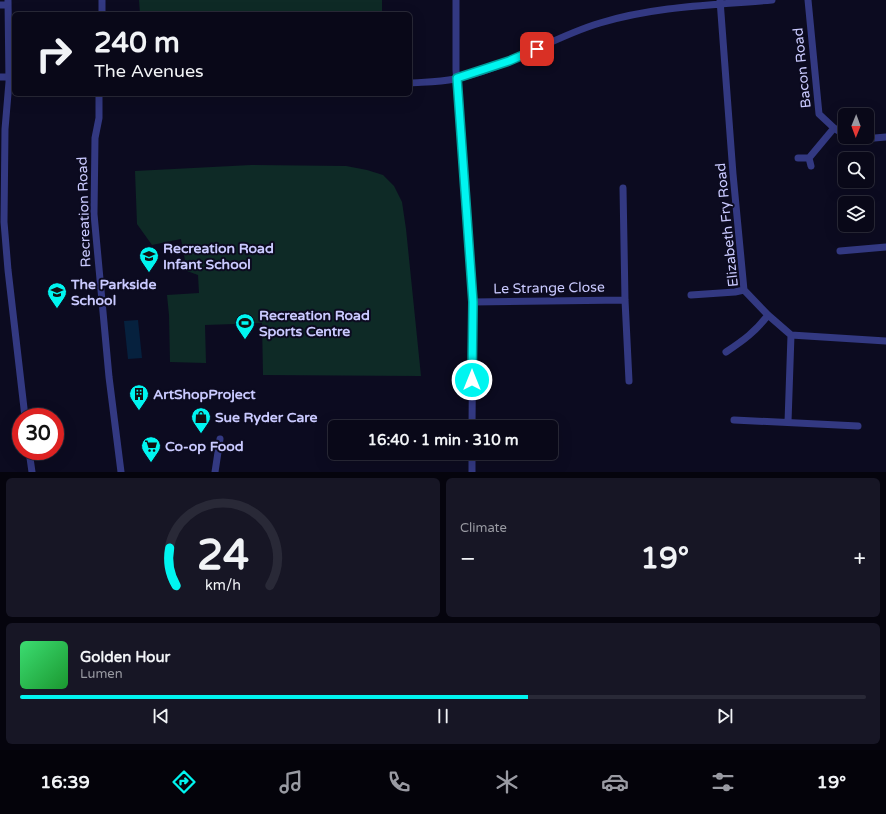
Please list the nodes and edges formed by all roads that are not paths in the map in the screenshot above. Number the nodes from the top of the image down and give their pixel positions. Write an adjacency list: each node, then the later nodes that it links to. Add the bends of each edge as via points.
1 (102, 0): 8 (street)
2 (456, 0): 11 (street)
3 (772, 0): 6 (street)
4 (808, 0): 14 (street, Bacon Road, via 819,114)
5 (8, 2): 7 (street); 10 (street)
6 (720, 2): 11 (street, via 650,12 600,23 509,61); 24 (street, Elizabeth Fry Road)
7 (0, 5)
8 (102, 12)
9 (0, 77): 10 (street)
10 (11, 77): 33 (street, via 5,128 4,222)
11 (457, 78): 12 (street); 27 (street)
12 (412, 83)
13 (99, 96): 42 (street, Recreation Road, via 99,118 95,138 94,214 109,377)
14 (834, 128): 15 (street, Bacon Road); 19 (street)
15 (838, 131)
16 (886, 137): 17 (street, Bacon Road)
17 (874, 138)
18 (798, 158): 19 (street)
19 (809, 158): 20 (street)
20 (811, 166)
21 (623, 188): 26 (street, Le Strange Close)
22 (886, 247): 23 (street)
23 (840, 251)
24 (744, 290): 25 (street); 28 (street, Elizabeth Fry Road)
25 (691, 295)
26 (626, 300): 27 (street, Le Strange Close); 32 (street, Le Strange Close)
27 (473, 302): 34 (street)
28 (768, 315): 29 (street, Elizabeth Fry Road); 31 (street, via 746,339)
29 (791, 335): 30 (street); 36 (street)
30 (886, 341)
31 (726, 352)
32 (629, 381)
33 (24, 408)
34 (472, 420)
35 (734, 420): 36 (street)
36 (788, 422): 37 (street)
37 (858, 426)
38 (220, 439): 43 (street)
39 (30, 460): 41 (street)
40 (472, 460): 44 (street)
41 (32, 472)
42 (121, 472)
43 (215, 472)
44 (472, 472)

